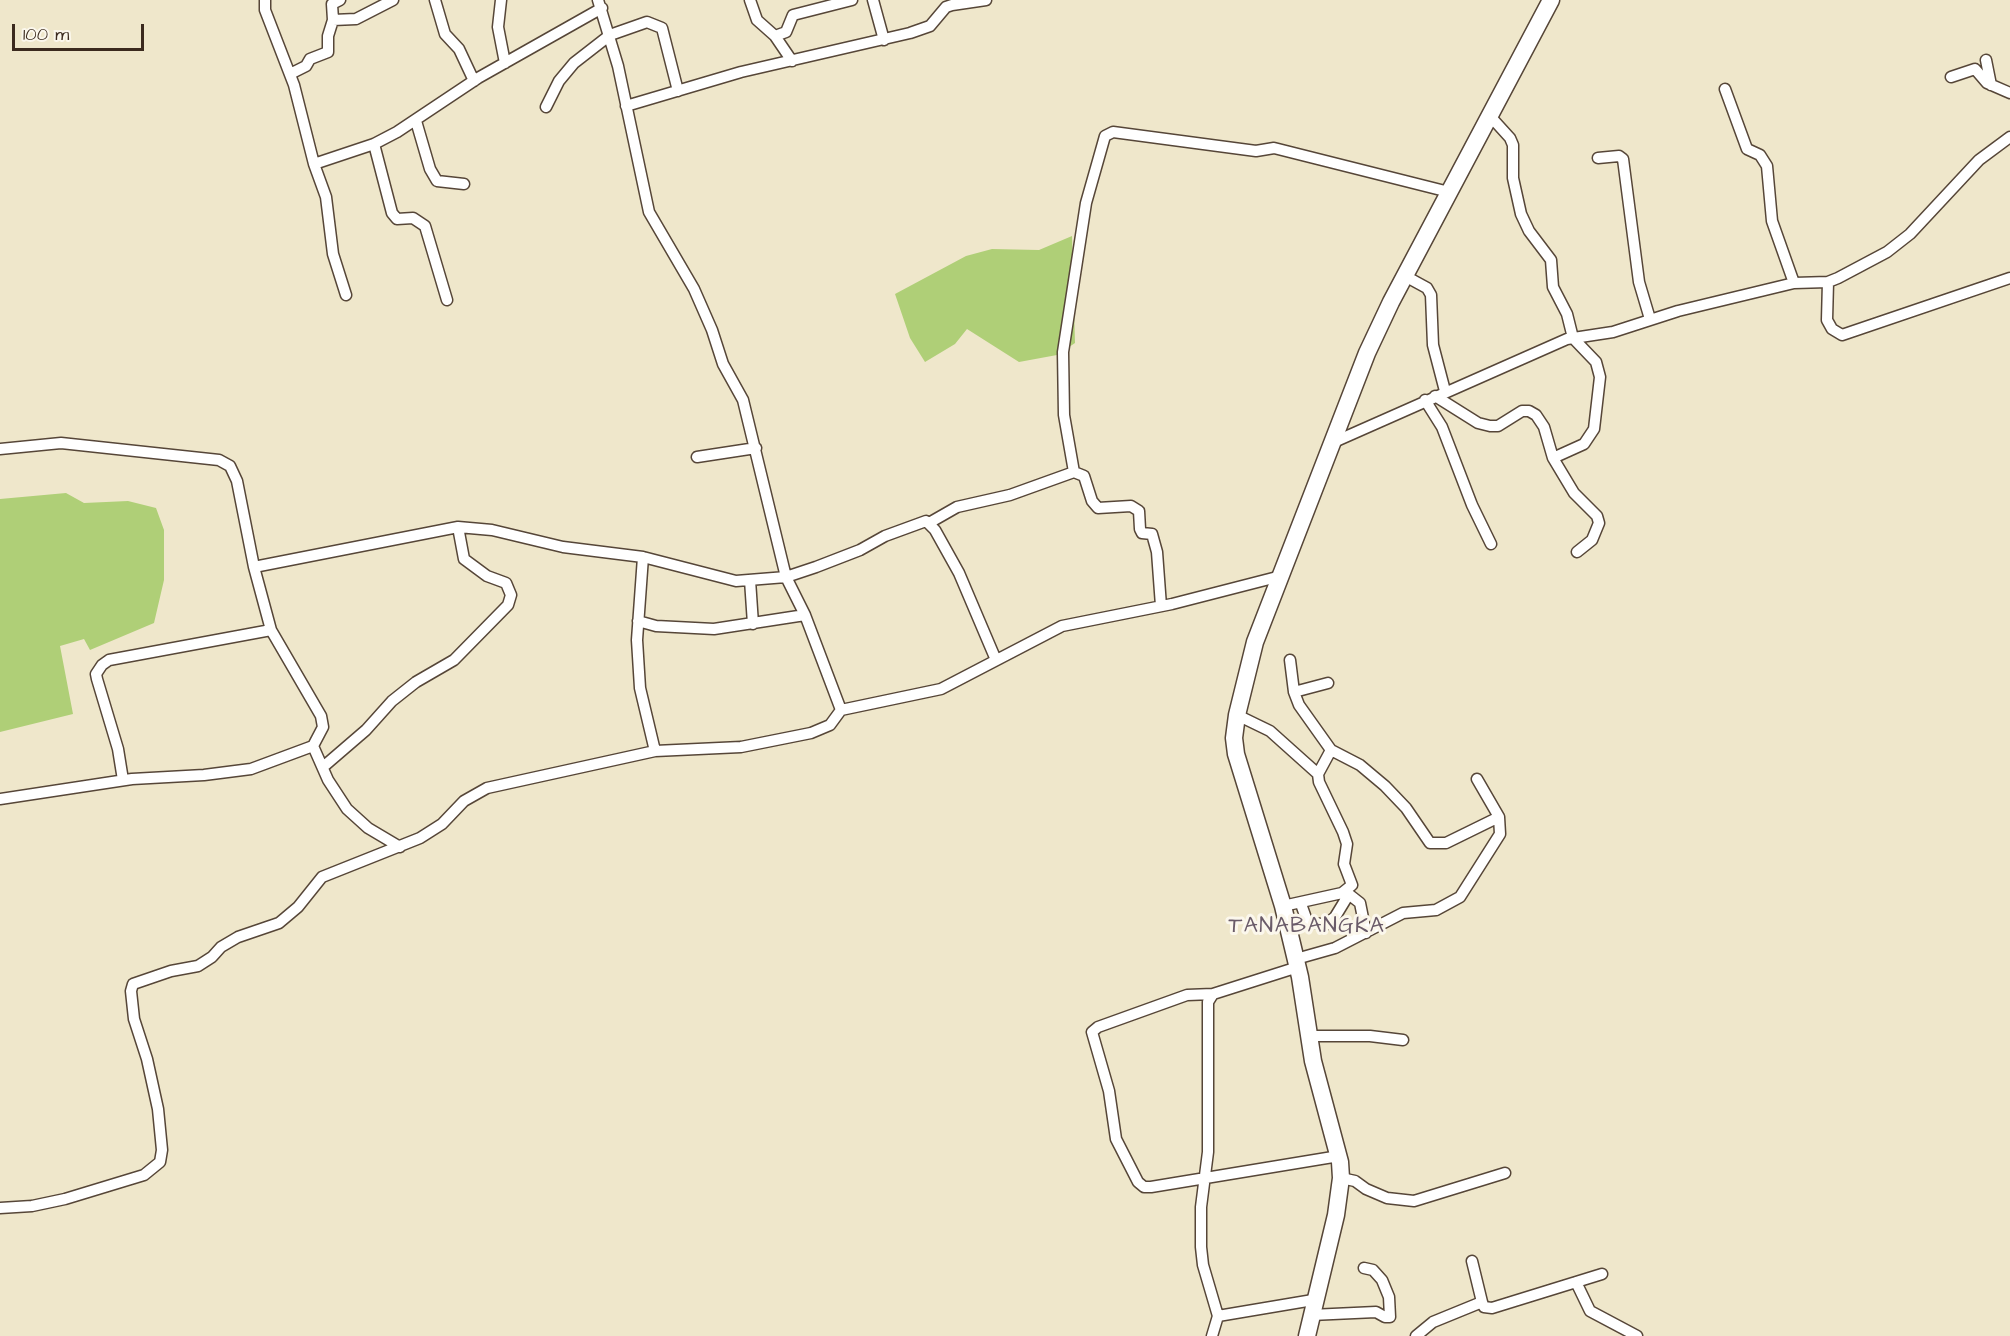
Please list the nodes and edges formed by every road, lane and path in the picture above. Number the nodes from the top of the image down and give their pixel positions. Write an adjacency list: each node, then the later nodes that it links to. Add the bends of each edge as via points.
1 (265, 0): 19 (street, via 265,10)
2 (340, 0): 12 (street, via 332,4)
3 (393, 0): 12 (street, via 356,19)
4 (435, 0): 21 (street, via 445,34 459,49)
5 (501, 0): 18 (street, via 498,27)
6 (750, 0): 14 (street, via 758,20)
7 (852, 0): 14 (street, via 793,15 786,32)
8 (873, 0): 15 (street)
9 (986, 0): 15 (street, via 952,5 923,29)
10 (1551, 0): 28 (main road)
11 (600, 4): 13 (street); 18 (street)
12 (333, 20): 19 (street, via 328,52 310,58 306,66)
13 (610, 35): 24 (street, via 647,22 660,25 672,57); 26 (street); 27 (street, via 566,71)
14 (775, 36): 17 (street)
15 (884, 40): 17 (street)
16 (1986, 60): 22 (street)
17 (792, 61): 24 (street)
18 (506, 63): 21 (street)
19 (290, 74): 33 (street)
20 (1951, 77): 22 (street, via 1974,69)
21 (474, 81): 29 (street)
22 (1990, 85): 25 (street)
23 (1725, 88): 39 (street, via 1747,149 1760,155 1767,166 1772,221)
24 (678, 91): 26 (street)
25 (2010, 93)
26 (626, 106): 46 (street, via 649,212 709,323 721,358 743,400)
27 (546, 107)
28 (1490, 116): 35 (main road); 43 (street, via 1513,146 1518,207 1529,231 1551,260 1553,287 1567,314)
29 (416, 121): 31 (street); 34 (street, via 437,181)
30 (2010, 137): 38 (street, via 1979,160 1903,240)
31 (374, 144): 33 (street); 41 (street, via 392,213 397,219 413,218 425,226)
32 (1598, 158): 42 (street, via 1623,159 1640,282)
33 (314, 164): 40 (street, via 326,197 333,254)
34 (464, 184)
35 (1449, 192): 36 (main road); 50 (street, via 1274,148 1256,151 1113,132 1105,136 1086,203 1063,352 1064,415)
36 (1405, 276): 44 (street, via 1427,288 1431,295); 45 (main road, via 1367,353)
37 (2010, 278): 38 (street, via 1842,334 1832,329 1827,320)
38 (1828, 282): 39 (street)
39 (1794, 283): 42 (street)
40 (346, 295)
41 (447, 300)
42 (1650, 319): 43 (street, via 1613,332)
43 (1573, 338): 44 (street); 49 (street, via 1594,358 1600,377 1594,429 1584,444)
44 (1435, 396): 45 (street); 49 (street, via 1483,425 1498,426 1522,411 1536,415 1544,427); 53 (street, via 1442,427)
45 (1335, 442): 57 (main road)
46 (756, 448): 48 (street); 58 (street)
47 (0, 449): 56 (street, via 61,443 219,460 230,466 237,481)
48 (697, 457)
49 (1553, 458): 54 (street, via 1574,493 1599,523 1592,540)
50 (1074, 472): 51 (street, via 1010,495 957,507); 60 (street, via 1083,476 1098,508 1131,506 1139,511 1141,531 1152,534 1157,552)
51 (929, 523): 58 (street, via 921,522 835,561); 65 (street, via 959,573)
52 (458, 526): 55 (street, via 563,547); 56 (street); 74 (street, via 464,559 487,576 506,583 511,595 508,605 454,660 392,701)
53 (1491, 544)
54 (1576, 552)
55 (644, 557): 59 (street, via 726,580); 62 (street)
56 (254, 567): 64 (street)
57 (1281, 576): 60 (street); 70 (main road, via 1256,642)
58 (786, 577): 59 (street); 61 (street)
59 (750, 580): 63 (street)
60 (1161, 606): 65 (street, via 1062,626)
61 (805, 615): 63 (street); 69 (street)
62 (638, 621): 63 (street, via 656,626 714,628); 73 (street, via 640,688)
63 (753, 624)
64 (271, 630): 71 (street, via 320,710 323,727); 77 (street, via 109,660 102,665 96,674)
65 (996, 660): 69 (street, via 928,693)
66 (1290, 660): 68 (street)
67 (1328, 683): 68 (street)
68 (1294, 692): 72 (street)
69 (842, 710): 73 (street, via 830,725 811,733 741,747)
70 (1237, 715): 75 (street, via 1270,731); 83 (main road, via 1236,754)
71 (313, 746): 74 (street); 77 (street, via 252,769)
72 (1331, 750): 75 (street); 79 (street, via 1360,765 1385,786 1430,843 1446,843)
73 (655, 751): 80 (street, via 487,788 464,801 436,829)
74 (323, 767): 80 (street, via 351,813)
75 (1318, 774): 81 (street, via 1318,782 1347,844 1344,864 1352,885)
76 (1477, 779): 79 (street)
77 (123, 780): 78 (street)
78 (0, 799)
79 (1498, 818): 84 (street, via 1499,837 1455,902 1431,911 1403,913)
80 (400, 847): 93 (street, via 330,872 279,923 238,937 198,966 133,984 130,991 134,1019 158,1109 160,1162 144,1175 65,1199)
81 (1347, 893): 82 (street); 82 (street, via 1335,917 1325,925 1307,921); 84 (street, via 1360,903)
82 (1301, 904): 83 (street)
83 (1283, 906): 85 (main road)
84 (1366, 933): 85 (street)
85 (1297, 963): 86 (street); 87 (main road)
86 (1213, 994): 92 (street, via 1207,1008); 92 (street, via 1187,994 1092,1032 1109,1091 1116,1139 1137,1182 1150,1187)
87 (1308, 1036): 88 (street); 89 (main road)
88 (1402, 1040)
89 (1339, 1156): 91 (main road); 92 (street)
90 (1505, 1173): 91 (street, via 1414,1201 1387,1198)
91 (1341, 1178): 99 (main road, via 1336,1215)
92 (1205, 1179): 100 (street, via 1201,1247)
93 (0, 1208)
94 (1472, 1262): 98 (street)
95 (1364, 1268): 99 (street, via 1373,1270 1382,1280 1389,1297 1390,1317 1376,1312)
96 (1602, 1274): 97 (street)
97 (1576, 1282): 98 (street, via 1492,1308 1484,1307); 104 (street, via 1590,1311)
98 (1482, 1302): 103 (street, via 1434,1322)
99 (1312, 1307): 100 (street); 102 (main road)
100 (1218, 1316): 101 (street)
101 (1212, 1336)
102 (1306, 1336)
103 (1416, 1336)
104 (1637, 1336)

